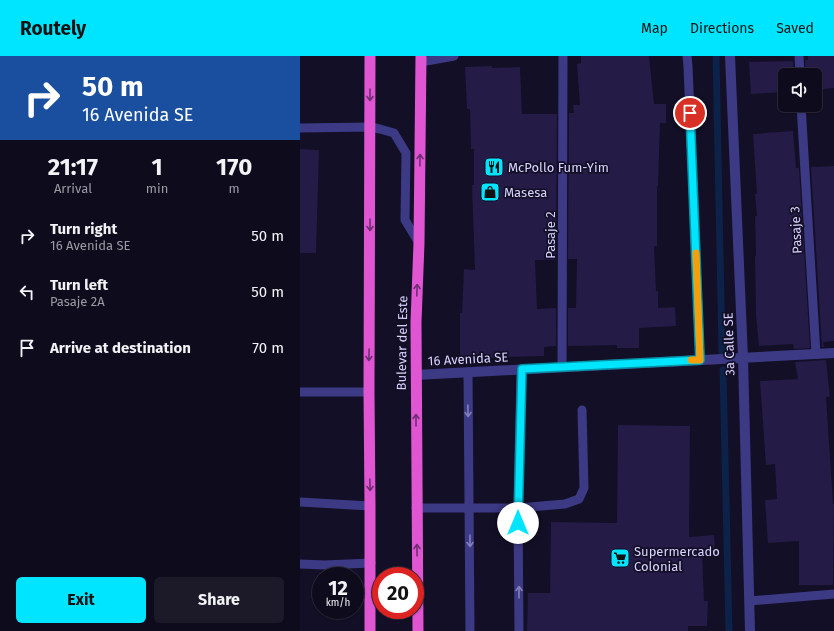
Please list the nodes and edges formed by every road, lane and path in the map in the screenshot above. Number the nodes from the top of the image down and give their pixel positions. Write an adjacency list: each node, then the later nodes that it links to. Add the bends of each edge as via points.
1 (370, 56): 10 (highway, one-way to 10)
2 (454, 56): 7 (lane)
3 (563, 56): 17 (lane, Pasaje 2)
4 (687, 56): 16 (lane)
5 (730, 56): 15 (street, 3a Calle SE)
6 (799, 56): 8 (lane)
7 (421, 59): 12 (highway, Bulevar del Este, one-way to 7)
8 (800, 68)
9 (801, 112): 14 (lane, Pasaje 3)
10 (370, 127): 11 (lane); 12 (lane, via 394,133 406,153 405,220); 22 (highway, one-way to 22)
11 (300, 128)
12 (419, 243): 20 (highway, Bulevar del Este, one-way to 12)
13 (834, 353): 14 (street, 16 Avenida SE)
14 (816, 354): 15 (street, 16 Avenida SE)
15 (743, 358): 16 (street, 16 Avenida SE); 32 (street, 3a Calle SE)
16 (700, 360): 17 (street, 16 Avenida SE)
17 (562, 367): 18 (street, 16 Avenida SE)
18 (522, 369): 19 (street, 16 Avenida SE); 28 (lane)
19 (468, 372): 20 (street, 16 Avenida SE); 27 (lane, one-way to 27)
20 (416, 375): 26 (highway, Bulevar del Este, one-way to 20)
21 (300, 392): 22 (lane)
22 (369, 392): 25 (highway, one-way to 25)
23 (582, 410): 28 (lane, via 584,488 579,499 565,504)
24 (300, 502): 25 (lane)
25 (370, 506): 29 (highway)
26 (416, 508): 27 (lane); 34 (highway, Bulevar del Este, one-way to 26)
27 (469, 508): 28 (lane); 35 (lane, one-way to 35)
28 (518, 508): 36 (lane, one-way to 28)
29 (371, 563): 30 (lane, via 325,566); 33 (highway)
30 (300, 564)
31 (834, 594): 32 (lane)
32 (749, 601): 37 (street, 3a Calle SE)
33 (370, 631)
34 (418, 631)
35 (470, 631)
36 (519, 631)
37 (750, 631)

